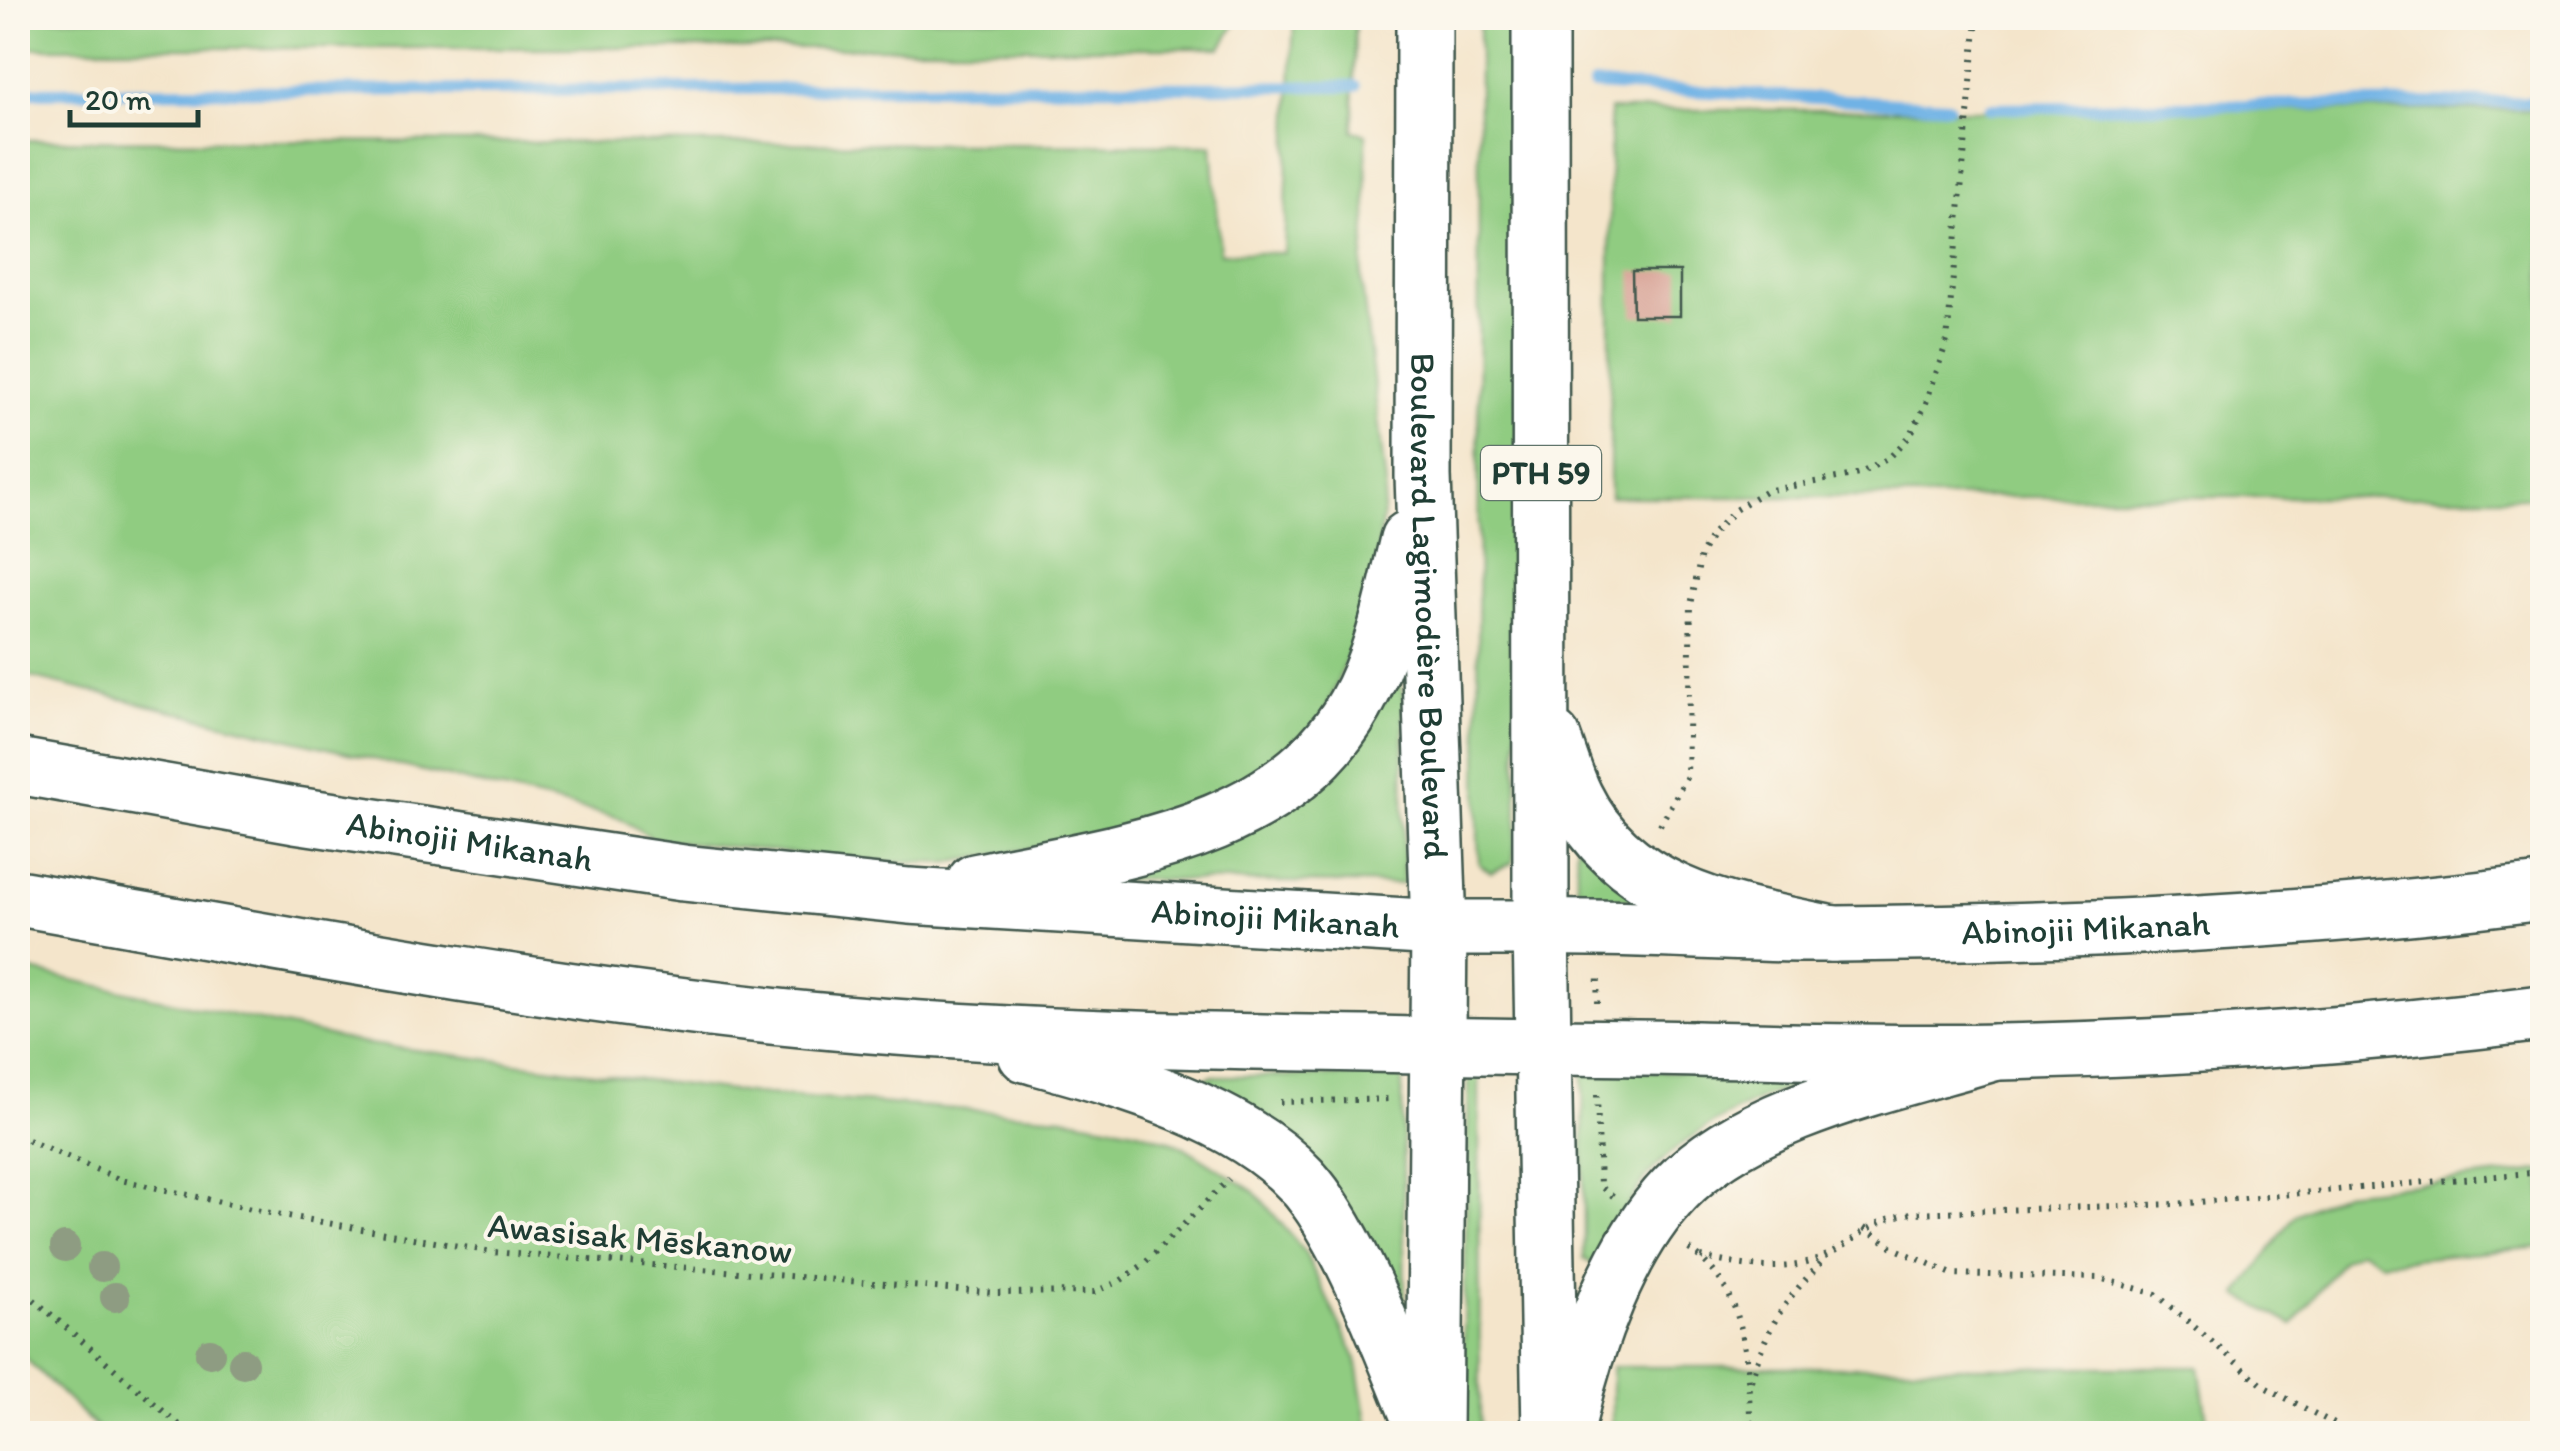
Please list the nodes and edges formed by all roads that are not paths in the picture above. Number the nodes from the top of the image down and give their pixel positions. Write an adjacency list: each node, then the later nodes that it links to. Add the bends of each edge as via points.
1 (1424, 18): 3 (main road, Boulevard Lagimodière Boulevard)
2 (1540, 18): 4 (main road, PTH 59)
3 (1424, 476): 7 (main road, via 1391,608 1356,704 1314,764 1251,806 1165,841); 9 (main road, Boulevard Lagimodière Boulevard)
4 (1542, 711): 10 (main road, PTH 59); 11 (main road, via 1574,797 1630,866 1716,910)
5 (18, 766): 7 (main road, Abinojii Mikanah, via 534,852)
6 (2542, 892): 11 (main road, Abinojii Mikanah, via 2194,924)
7 (909, 896): 9 (main road, Abinojii Mikanah)
8 (18, 898): 13 (main road, via 490,982)
9 (1440, 928): 10 (main road, Abinojii Mikanah); 14 (main road, Boulevard Lagimodière Boulevard)
10 (1541, 928): 11 (main road, Abinojii Mikanah); 15 (main road, PTH 59)
11 (1832, 934)
12 (2542, 1013): 16 (main road, via 2215,1043)
13 (937, 1028): 14 (main road); 17 (main road, via 1100,1074 1203,1112 1301,1180 1361,1283)
14 (1438, 1045): 15 (main road); 17 (main road, Boulevard Lagimodière Boulevard)
15 (1570, 1047): 16 (main road); 18 (main road, PTH 59)
16 (1996, 1052): 19 (main road, via 1826,1102 1714,1157 1677,1186 1649,1222 1602,1312)
17 (1430, 1434)
18 (1550, 1434)
19 (1565, 1434)

